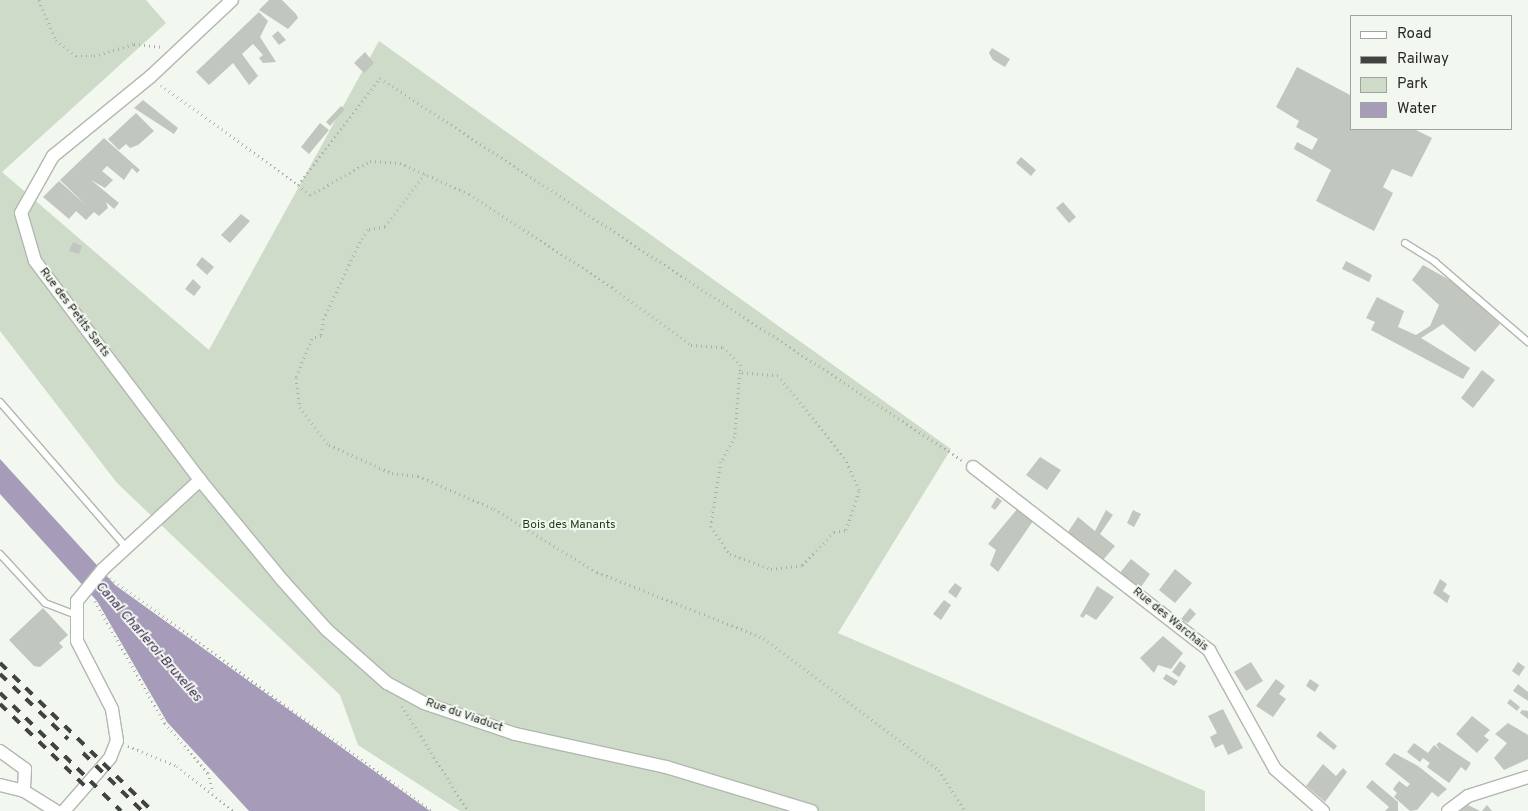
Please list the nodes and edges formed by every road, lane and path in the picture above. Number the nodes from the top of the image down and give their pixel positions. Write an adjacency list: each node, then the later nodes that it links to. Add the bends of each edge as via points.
1 (39, 0): 3 (path, via 56,40 76,56 94,56 134,44)
2 (232, 0): 3 (street, Rue des Petits Sarts)
3 (181, 49): 4 (street, Rue des Petits Sarts)
4 (150, 78): 6 (path); 12 (street, Rue des Petits Sarts, via 53,156 20,213 35,261)
5 (425, 174): 6 (path, via 400,163 370,161 310,195); 9 (path, via 478,200 612,287 691,345 724,346 741,365); 31 (path, via 385,227 368,230 360,242 324,319 321,336 312,339 296,378 300,407 329,445 392,474 418,476 494,509 596,572 764,638 939,770)
6 (298, 185): 11 (path, via 380,78)
7 (1405, 243): 8 (lane, via 1435,262)
8 (1528, 342)
9 (740, 373): 9 (path, via 735,437 721,462 711,526 730,554 771,570 802,565 834,532 846,530 859,490 844,458 778,376)
10 (0, 402): 13 (lane)
11 (973, 467): 32 (street, Rue des Warchais, via 1209,650 1275,769)
12 (200, 480): 13 (street); 18 (street, Rue du Viaduct, via 327,630)
13 (127, 548): 17 (street, via 83,589)
14 (0, 554): 17 (lane, via 45,603)
15 (116, 585): 28 (path)
16 (96, 602): 24 (path, via 165,722 208,773)
17 (73, 614): 19 (street, via 77,641 112,710)
18 (387, 683): 29 (path); 30 (street, Rue du Viaduct, via 424,703 515,734 666,768)
19 (117, 741): 24 (path, via 177,766); 26 (street, via 110,758)
20 (0, 751): 23 (street, via 16,758 25,769)
21 (1528, 777): 33 (street, via 1468,796)
22 (0, 785): 23 (street)
23 (24, 791): 25 (street)
24 (213, 791): 27 (path)
25 (56, 811)
26 (64, 811)
27 (234, 811)
28 (432, 811)
29 (468, 811)
30 (812, 811)
31 (965, 811)
32 (1323, 811)
33 (1448, 811)

